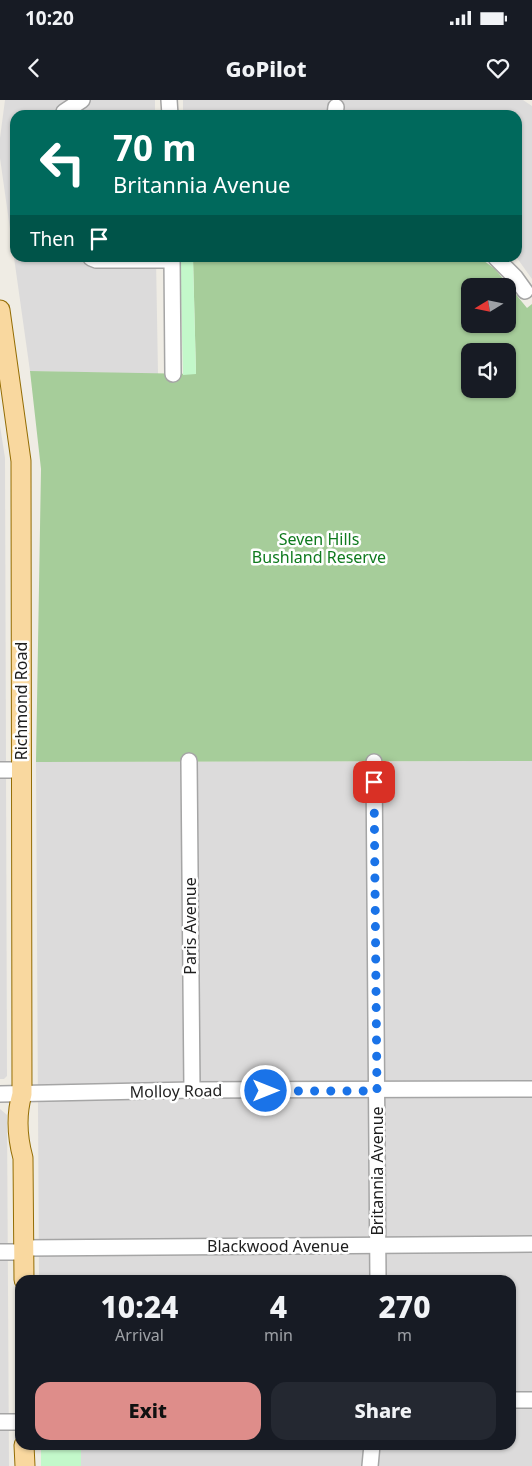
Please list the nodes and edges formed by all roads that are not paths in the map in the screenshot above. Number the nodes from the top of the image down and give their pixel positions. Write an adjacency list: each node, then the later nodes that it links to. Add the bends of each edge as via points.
1 (82, 100): 2 (street)
2 (67, 110)
3 (172, 262): 7 (street)
4 (500, 262): 5 (street)
5 (524, 291)
6 (0, 310): 8 (main road, Richmond Road)
7 (173, 374)
8 (5, 379): 12 (main road, Richmond Road, via 21,461)
9 (189, 761): 14 (street, Paris Avenue)
10 (374, 762): 15 (street, Britannia Avenue)
11 (0, 770): 12 (street)
12 (21, 770): 17 (main road, Richmond Road)
13 (532, 1089): 15 (street, Molloy Road)
14 (192, 1090): 15 (street, Molloy Road); 17 (street, Molloy Road)
15 (377, 1091): 19 (street, Britannia Avenue)
16 (0, 1094): 17 (street, Molloy Road)
17 (22, 1094): 20 (main road, Richmond Road, via 28,1123 23,1158)
18 (532, 1244): 19 (street, Blackwood Avenue)
19 (378, 1246): 20 (street, Blackwood Avenue); 23 (street, Britannia Avenue)
20 (24, 1250): 21 (street, Blackwood Avenue); 22 (main road, Richmond Road)
21 (0, 1252)
22 (24, 1275)
23 (378, 1275)
24 (516, 1400): 25 (street)
25 (532, 1400)
26 (0, 1422): 27 (street)
27 (15, 1422)
28 (24, 1450): 30 (main road)
29 (372, 1450): 31 (street)
30 (25, 1466)
31 (370, 1466)

